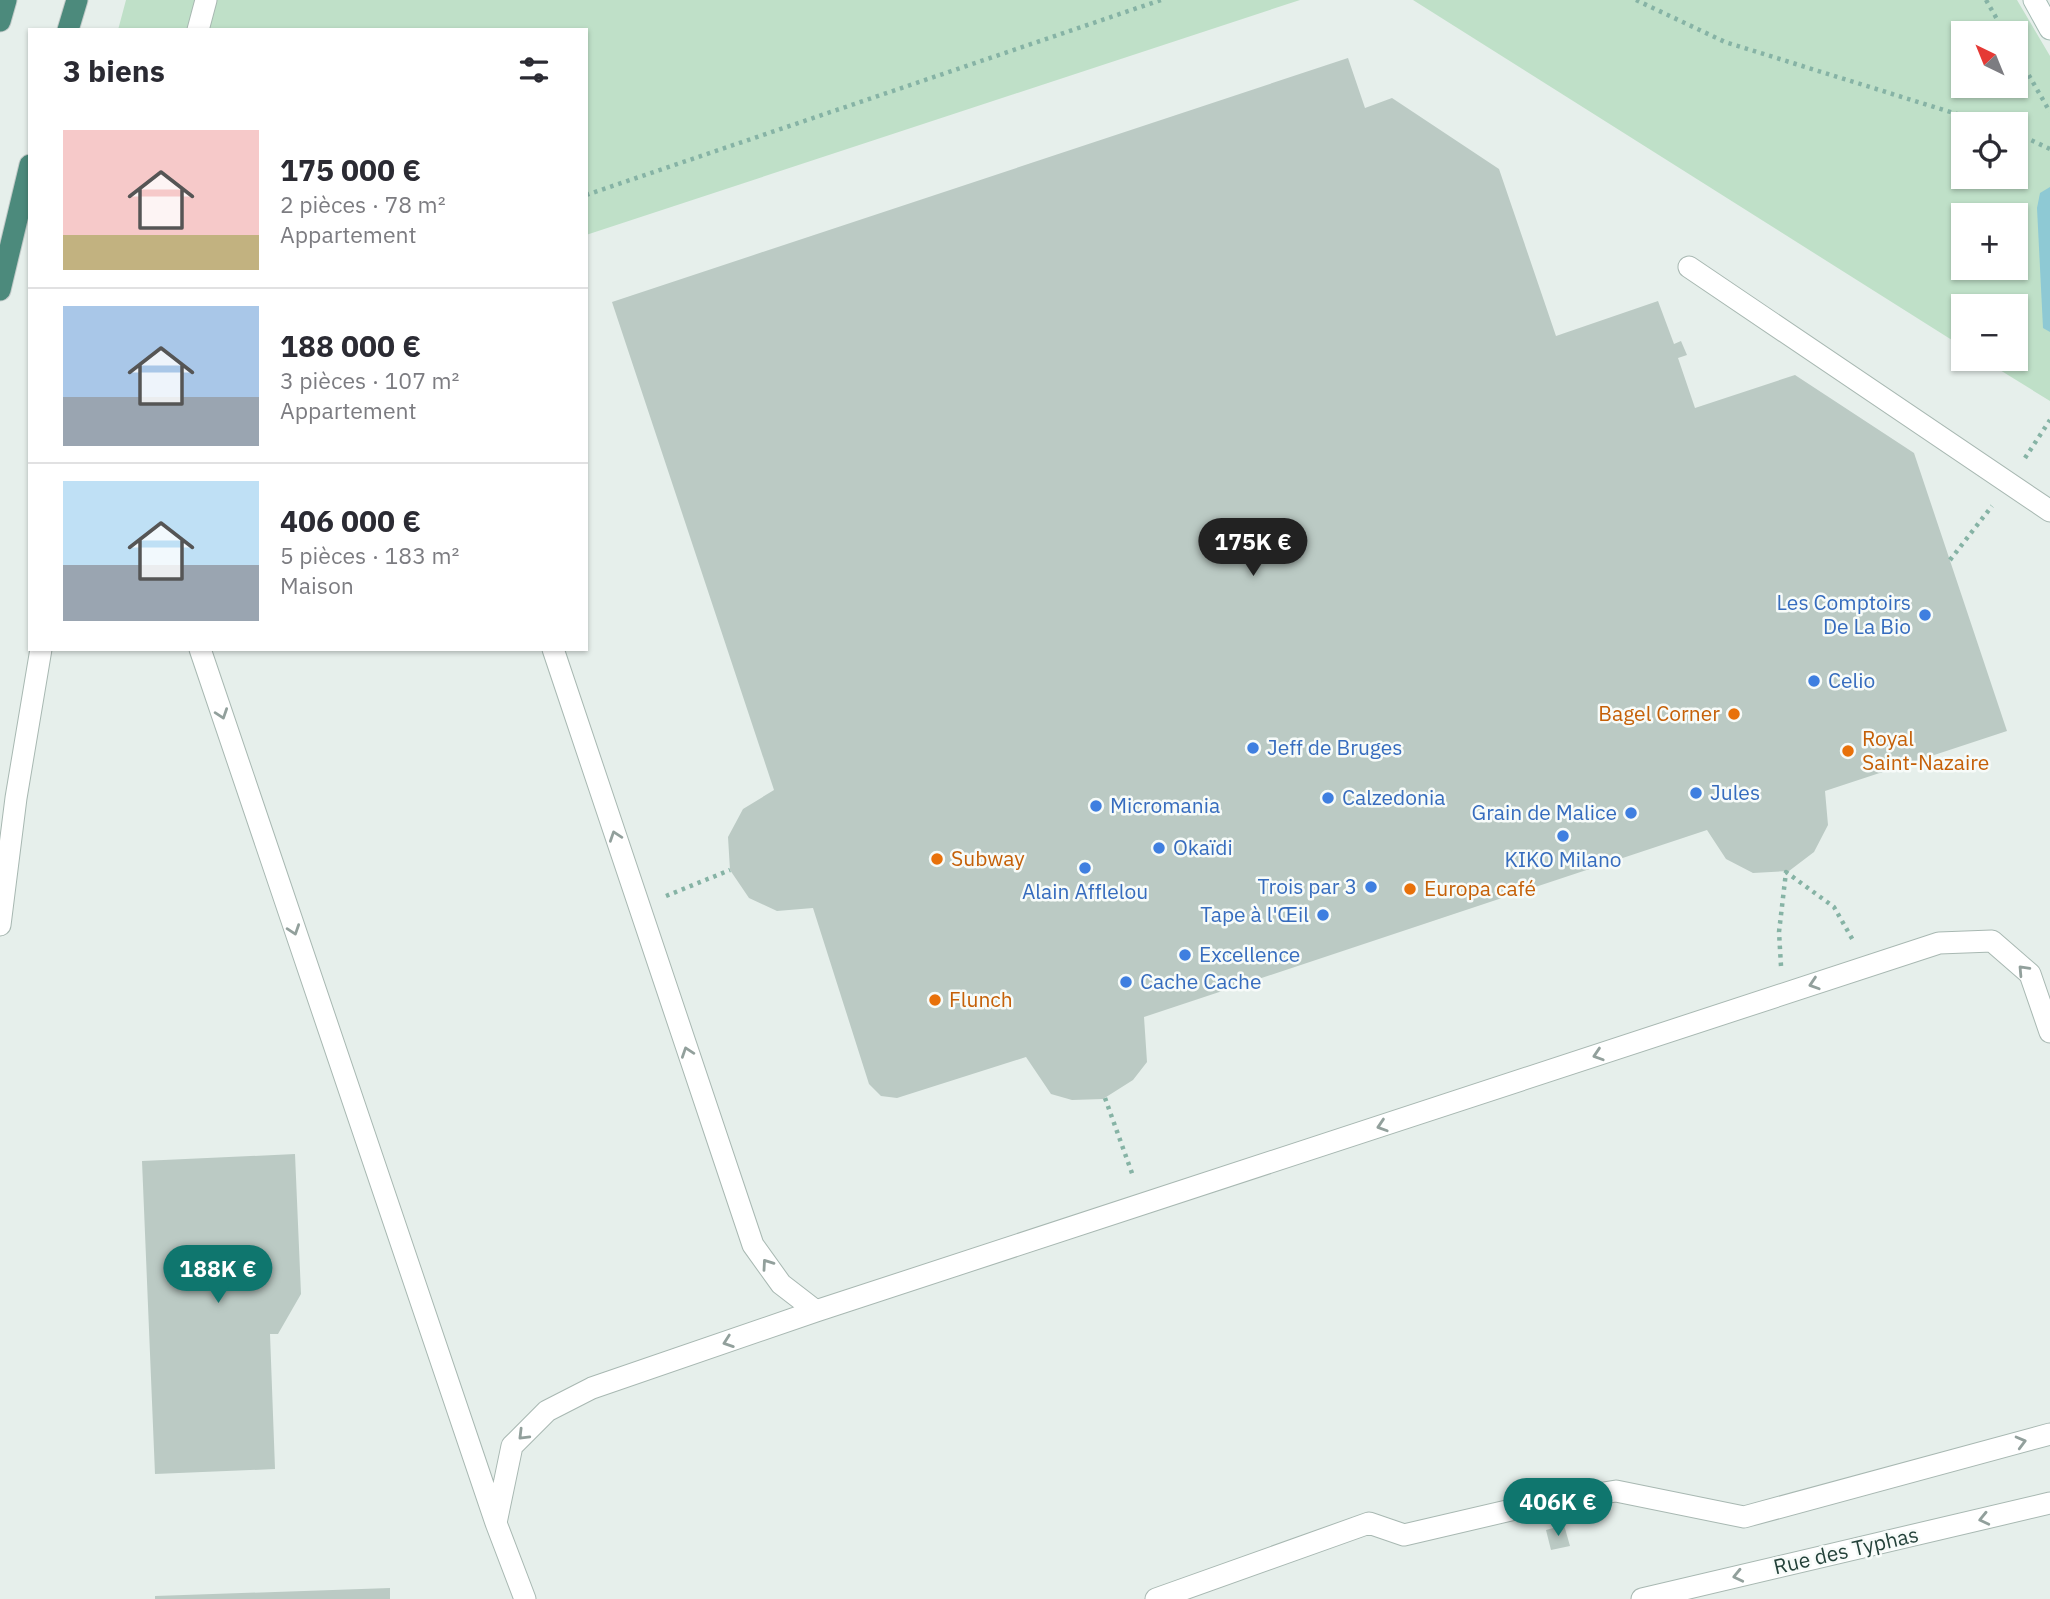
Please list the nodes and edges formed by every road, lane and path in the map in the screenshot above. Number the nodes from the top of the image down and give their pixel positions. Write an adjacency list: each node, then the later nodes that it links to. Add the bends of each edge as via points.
1 (6, 0): 8 (highway)
2 (77, 0): 10 (highway)
3 (206, 0): 11 (street)
4 (1161, 0): 19 (path)
5 (1636, 0): 14 (path, via 1725,42)
6 (1986, 0): 9 (path)
7 (2034, 0): 12 (street)
8 (0, 21)
9 (1998, 21)
10 (69, 28)
11 (199, 28)
12 (2050, 29)
13 (2028, 74): 15 (path)
14 (1951, 112)
15 (2050, 112)
16 (2028, 139): 17 (path)
17 (2050, 149)
18 (28, 173): 21 (highway)
19 (588, 194)
20 (1689, 267): 22 (street)
21 (0, 290)
22 (2050, 511)
23 (41, 651): 28 (street)
24 (201, 651): 37 (street, one-way to 37)
25 (554, 651): 27 (street, one-way to 25)
26 (730, 870): 27 (path)
27 (639, 907): 34 (street, one-way to 27, via 781,1284 753,1245)
28 (0, 925)
29 (1867, 967): 30 (street, one-way to 30); 30 (path, via 1834,907 1786,872 1779,932); 31 (street, one-way to 29, via 2030,974 1992,941 1939,943)
30 (1782, 995): 33 (street, one-way to 33)
31 (2050, 1032)
32 (1105, 1098): 33 (path)
33 (1143, 1204): 34 (street)
34 (816, 1311): 37 (street, one-way to 37, via 593,1388 547,1411 512,1446)
35 (2050, 1434): 39 (street, one-way to 35, via 1369,1523 1404,1535 1616,1491 1744,1517)
36 (2050, 1503): 40 (street, Rue des Typhas, one-way to 40)
37 (496, 1523): 38 (street)
38 (525, 1599)
39 (1156, 1599)
40 (1642, 1599)

